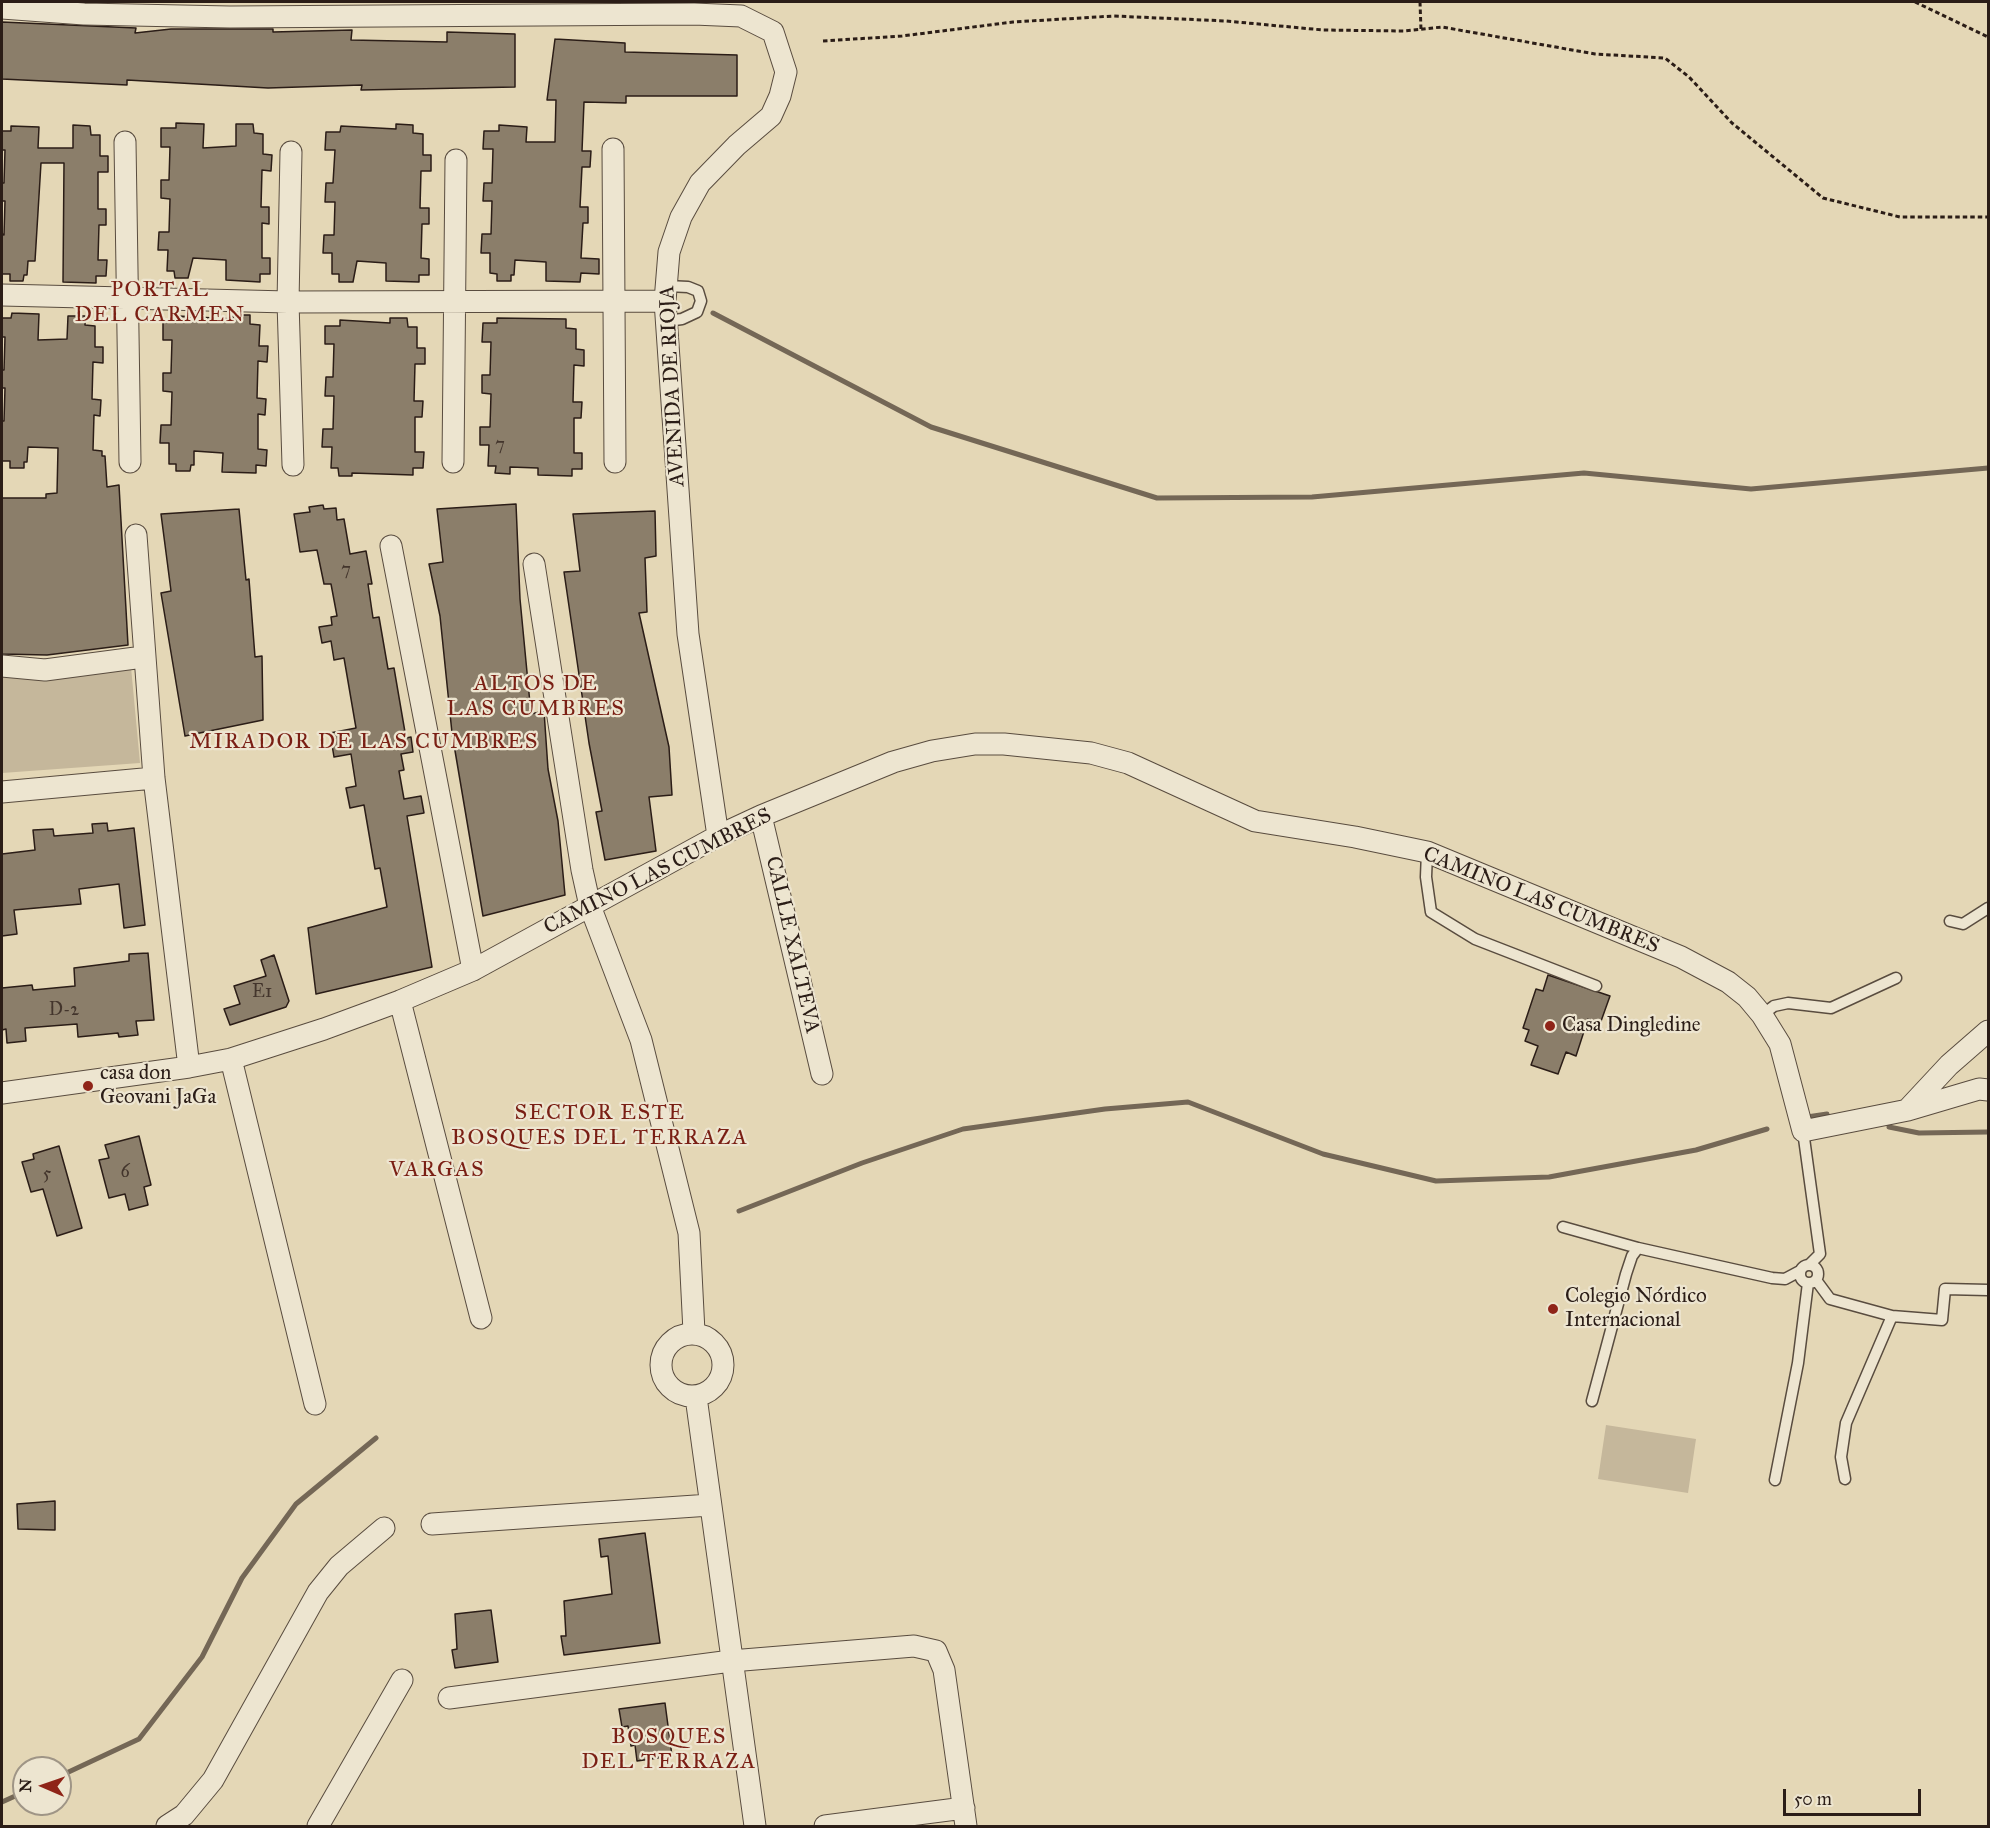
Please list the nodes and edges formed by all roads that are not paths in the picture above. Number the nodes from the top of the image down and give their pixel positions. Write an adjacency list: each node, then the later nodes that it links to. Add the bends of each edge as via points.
1 (2, 8): 2 (street, AVENIDA DE RIOJA, via 84,14)
2 (230, 9): 12 (street, AVENIDA DE RIOJA, via 694,14 741,16 773,32 786,72 780,96 771,116 700,183 681,217 669,252)
3 (125, 142): 8 (street)
4 (613, 149): 9 (street)
5 (291, 152): 10 (street)
6 (456, 160): 11 (street)
7 (2, 295): 8 (street)
8 (129, 299): 10 (street); 13 (street)
9 (614, 301): 11 (street); 12 (street); 15 (street)
10 (288, 302): 11 (street); 16 (street)
11 (456, 302): 14 (street)
12 (666, 303): 25 (street, AVENIDA DE RIOJA, via 688,634)
13 (130, 462)
14 (453, 462)
15 (615, 462)
16 (292, 465)
17 (136, 535): 20 (street)
18 (391, 546): 30 (street)
19 (534, 564): 27 (street)
20 (143, 657): 21 (street, via 45,670); 22 (street)
21 (2, 666)
22 (154, 778): 23 (street); 37 (street)
23 (2, 792)
24 (761, 816): 25 (street, CAMINO LAS CUMBRES); 26 (street, CAMINO LAS CUMBRES, via 892,762 975,744 1004,744 1091,753 1128,763 1255,821); 38 (street, CALLE XALTEVA)
25 (718, 836): 27 (street, CAMINO LAS CUMBRES)
26 (1428, 852): 32 (lane, via 1426,877 1431,912 1475,939); 34 (street, CAMINO LAS CUMBRES, via 1681,957 1728,982)
27 (590, 906): 30 (street, CAMINO LAS CUMBRES); 51 (street, via 640,1040 689,1233)
28 (1989, 908): 29 (lane, via 1963,924)
29 (1950, 921)
30 (473, 970): 33 (street, CAMINO LAS CUMBRES)
31 (1896, 978): 34 (lane, via 1831,1008 1788,1003 1774,1006)
32 (1596, 986)
33 (400, 1001): 36 (street, CAMINO LAS CUMBRES); 50 (street)
34 (1762, 1015): 42 (street, CAMINO LAS CUMBRES, via 1780,1044)
35 (1989, 1031): 41 (street, via 1949,1065)
36 (231, 1059): 37 (street, CAMINO LAS CUMBRES); 54 (street)
37 (189, 1067): 40 (street, CAMINO LAS CUMBRES)
38 (822, 1074)
39 (1989, 1090): 41 (street, via 1979,1089)
40 (2, 1093)
41 (1908, 1110): 42 (street)
42 (1803, 1131): 45 (lane, via 1820,1254)
43 (1563, 1227): 44 (lane)
44 (1638, 1248): 46 (lane, via 1772,1278 1785,1279); 53 (lane, via 1626,1275)
45 (1810, 1264): 46 (lane); 47 (lane, via 1817,1269)
46 (1800, 1271): 47 (lane, via 1802,1280)
47 (1812, 1282): 49 (lane, via 1830,1299); 56 (lane)
48 (1989, 1290): 49 (lane, via 1945,1289 1942,1320)
49 (1892, 1316): 55 (lane, via 1846,1423 1841,1457)
50 (481, 1318)
51 (694, 1332): 52 (street, via 712,1339 722,1354 723,1373 713,1389); 52 (street, via 679,1335 667,1344 660,1358 661,1373 668,1387 681,1395)
52 (696, 1397): 57 (street)
53 (1592, 1401)
54 (315, 1404)
55 (1845, 1479)
56 (1775, 1480)
57 (710, 1505): 58 (street); 60 (street)
58 (432, 1524)
59 (384, 1528): 64 (street, via 339,1566 318,1592 213,1780 184,1815)
60 (730, 1661): 62 (street); 63 (street, via 914,1646 936,1651 944,1670); 66 (street)
61 (402, 1680): 65 (street)
62 (449, 1698)
63 (965, 1817): 67 (street)
64 (167, 1827)
65 (318, 1827)
66 (754, 1827)
67 (825, 1827)

